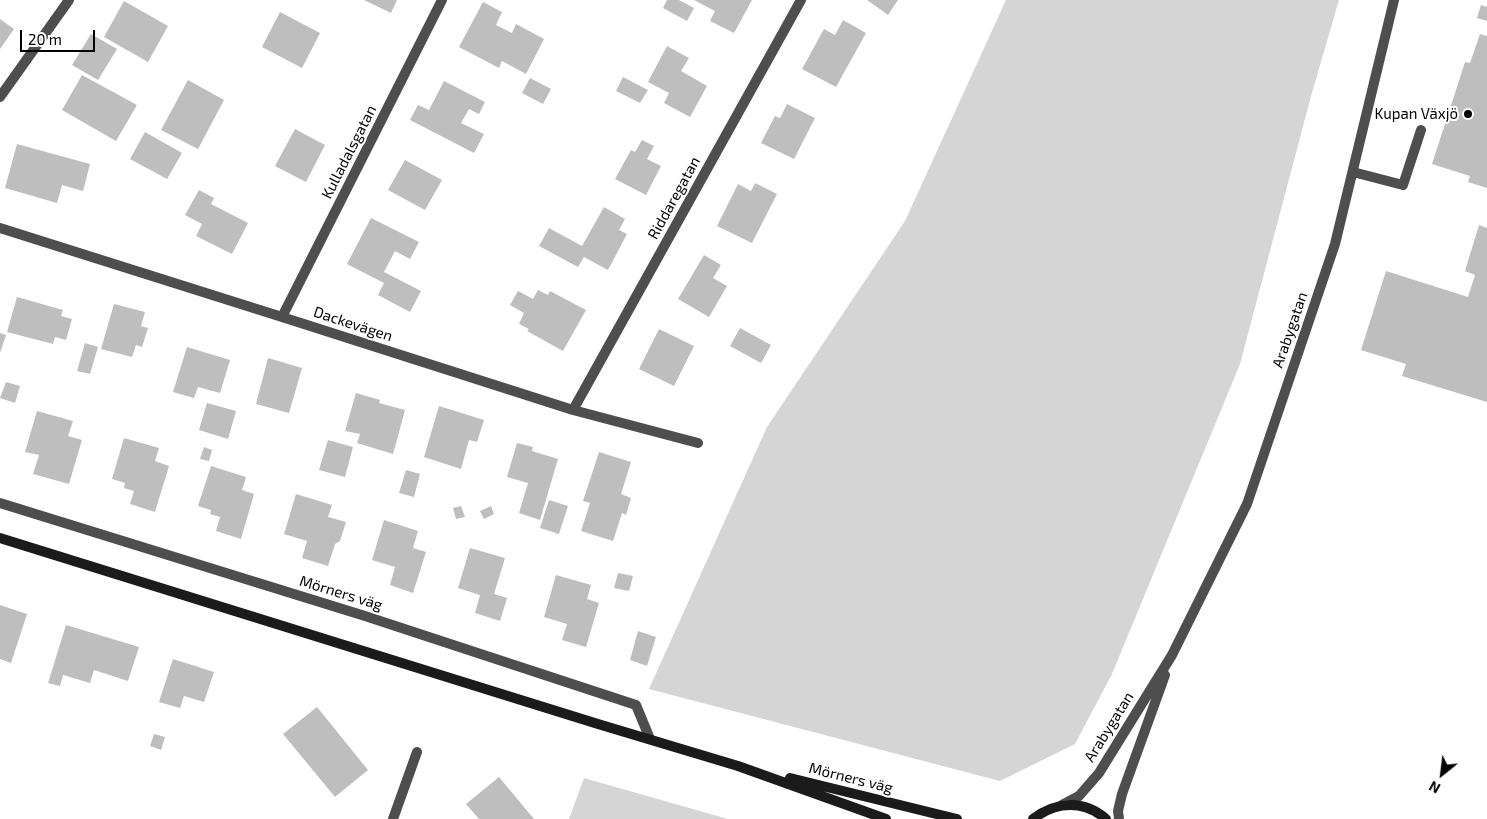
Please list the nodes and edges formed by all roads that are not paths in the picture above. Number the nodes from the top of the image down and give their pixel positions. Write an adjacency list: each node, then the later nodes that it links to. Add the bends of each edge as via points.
1 (69, 0): 5 (street)
2 (442, 0): 9 (street, Kulladalsgatan)
3 (801, 0): 10 (street, Riddaregatan)
4 (1394, 0): 7 (street, Arabygatan)
5 (0, 97)
6 (1421, 130): 7 (street, via 1403,185)
7 (1352, 172): 14 (street, Arabygatan, via 1335,244 1247,504)
8 (0, 228): 9 (street, Dackevägen)
9 (282, 317): 10 (street, Dackevägen)
10 (573, 410): 11 (street, Dackevägen)
11 (698, 443)
12 (0, 502): 15 (street, Mörners väg, via 636,704)
13 (0, 538): 15 (main road, Mörners väg)
14 (1172, 655): 18 (street, Arabygatan, via 1099,773 1079,796); 24 (street, Arabygatan, via 1122,794)
15 (650, 739): 17 (main road, Mörners väg)
16 (417, 752): 19 (street)
17 (738, 766): 20 (main road, Mörners väg); 21 (main road, Mörners väg)
18 (1062, 805): 22 (main road, via 1043,811); 23 (main road, via 1098,812)
19 (393, 819)
20 (886, 819)
21 (957, 819)
22 (1033, 819)
23 (1106, 819)
24 (1119, 819)

